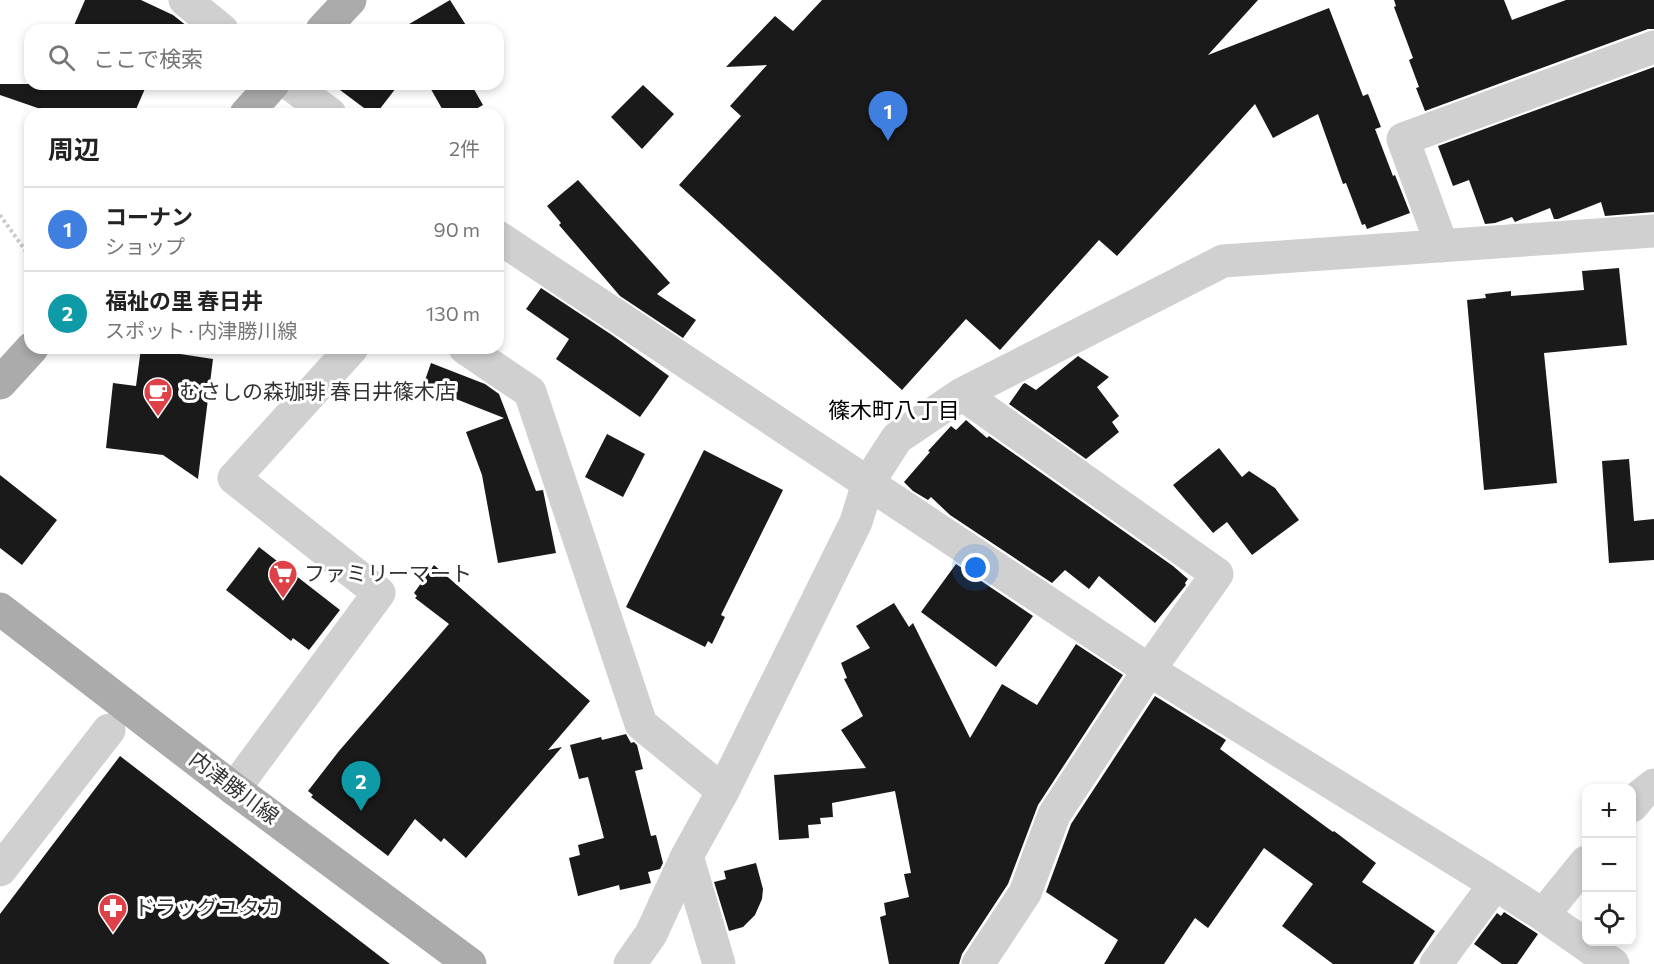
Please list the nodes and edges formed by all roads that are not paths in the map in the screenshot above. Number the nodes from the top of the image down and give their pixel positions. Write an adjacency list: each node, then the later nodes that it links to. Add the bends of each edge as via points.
1 (185, 0): 3 (street)
2 (350, 0): 4 (main road)
3 (215, 24)
4 (328, 24)
5 (1654, 47): 12 (street, via 1403,139)
6 (268, 90): 8 (main road)
7 (298, 90): 9 (street)
8 (251, 108)
9 (322, 108)
10 (1654, 231): 12 (street)
11 (504, 241): 18 (street)
12 (1442, 246): 17 (street, via 1223,261)
13 (27, 354): 16 (main road)
14 (347, 354): 23 (street, via 234,478 379,593)
15 (474, 354): 24 (street, via 530,392 640,724)
16 (0, 383)
17 (962, 394): 18 (street, via 897,438); 20 (street, via 1217,574)
18 (868, 483): 20 (street); 24 (street, via 856,522)
19 (0, 609): 23 (main road, 内津勝川線)
20 (1149, 670): 29 (street); 34 (street, via 1054,814 1025,893)
21 (109, 730): 28 (street)
22 (1654, 784): 25 (street)
23 (234, 789): 31 (main road, 内津勝川線)
24 (723, 791): 26 (street)
25 (1636, 801)
26 (687, 856): 32 (street, via 651,934); 33 (street)
27 (1582, 868): 30 (street)
28 (0, 870)
29 (1495, 884): 30 (street); 35 (street)
30 (1543, 915): 36 (street)
31 (470, 964)
32 (630, 964)
33 (719, 964)
34 (978, 964)
35 (1436, 964)
36 (1613, 964)

